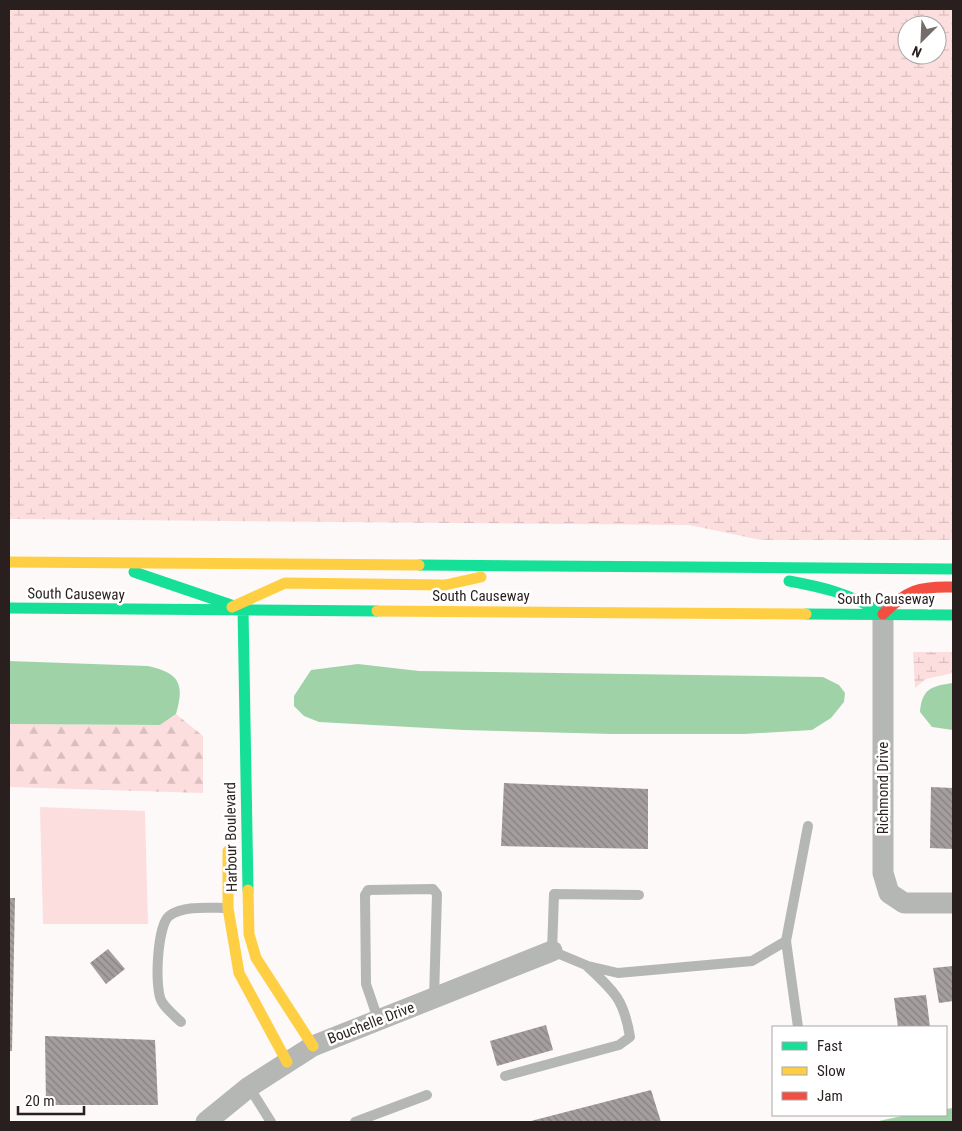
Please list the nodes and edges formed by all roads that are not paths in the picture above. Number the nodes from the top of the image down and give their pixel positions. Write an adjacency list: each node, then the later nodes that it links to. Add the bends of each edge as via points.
1 (9, 562): 2 (main road, South Causeway)
2 (101, 562): 3 (main road, South Causeway); 8 (main road, via 161,579)
3 (531, 566): 4 (main road, South Causeway); 8 (main road, via 445,585 285,583 261,592)
4 (716, 567): 5 (main road, South Causeway); 9 (main road, via 833,589 861,599)
5 (953, 569)
6 (953, 586): 9 (main road, via 925,586 910,590)
7 (9, 608): 8 (main road, South Causeway)
8 (233, 611): 9 (main road, South Causeway); 15 (main road, Harbour Boulevard)
9 (882, 614): 10 (main road, South Causeway); 14 (street, Richmond Drive, via 883,873 888,893 904,903)
10 (953, 615)
11 (808, 826): 17 (lane)
12 (228, 838): 16 (main road)
13 (640, 895): 18 (lane, via 554,894)
14 (953, 903)
15 (248, 907): 16 (lane); 24 (main road, Harbour Boulevard, via 249,934 256,958)
16 (228, 908): 22 (lane, via 188,909 169,916 162,928 157,956 161,1001); 25 (main road, via 239,973)
17 (786, 942): 19 (lane, via 752,961 618,973); 23 (lane)
18 (552, 951): 19 (lane); 20 (street, Bouchelle Drive)
19 (588, 966): 26 (lane, via 611,988 626,1011 630,1037 619,1045)
20 (434, 998): 21 (street, Bouchelle Drive); 21 (lane, via 437,894 433,889 368,890 365,895 366,984)
21 (378, 1019): 24 (street, Bouchelle Drive)
22 (181, 1022)
23 (798, 1026)
24 (312, 1046): 25 (street, Bouchelle Drive)
25 (287, 1062): 27 (street, Bouchelle Drive)
26 (505, 1076)
27 (249, 1087): 29 (street, Bouchelle Drive); 30 (lane)
28 (427, 1095): 31 (lane)
29 (206, 1122)
30 (271, 1122)
31 (355, 1122)

